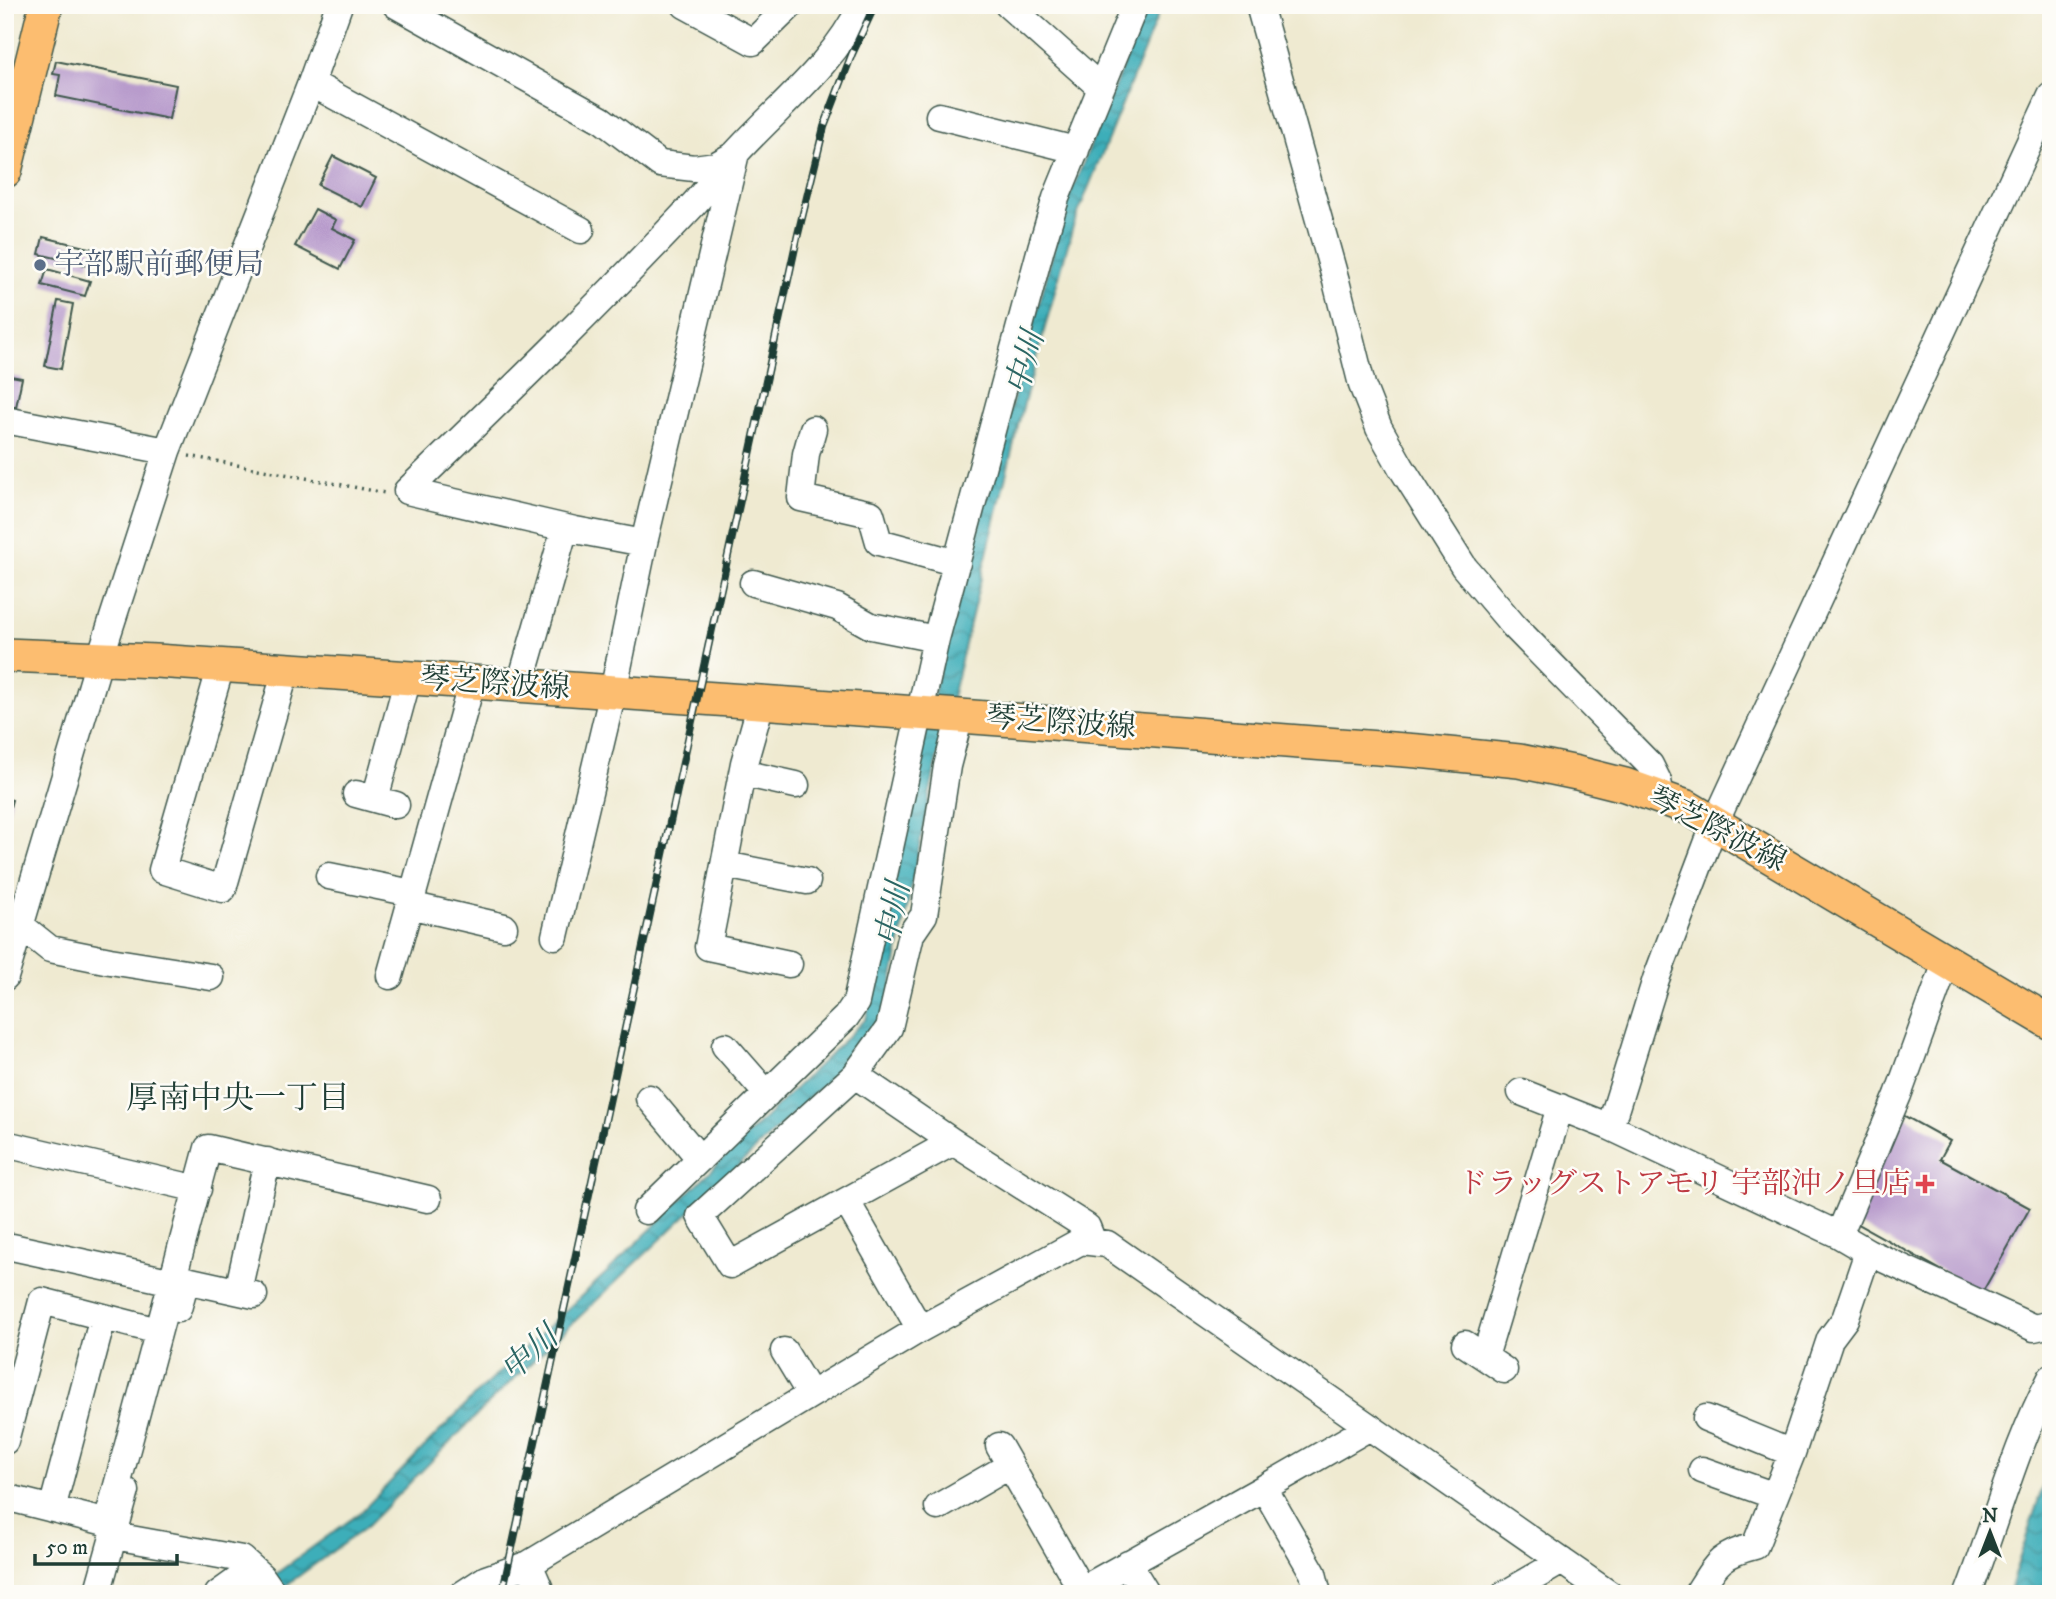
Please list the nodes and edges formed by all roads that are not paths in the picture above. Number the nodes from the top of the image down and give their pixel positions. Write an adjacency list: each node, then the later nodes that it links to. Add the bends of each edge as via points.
1 (46, 5): 16 (main road)
2 (339, 5): 10 (street)
3 (396, 5): 15 (street, via 602,120 660,164 716,165)
4 (685, 5): 5 (street, via 753,43)
5 (791, 5)
6 (863, 5): 15 (street, via 838,47)
7 (1008, 5): 11 (street)
8 (1259, 5): 38 (street, via 1362,385 1379,428 1464,567 1514,626 1650,765)
9 (1133, 6): 11 (street)
10 (311, 83): 17 (street); 20 (street)
11 (1101, 88): 14 (street)
12 (2051, 96): 40 (street)
13 (939, 116): 14 (street)
14 (1076, 150): 23 (street, via 1041,248)
15 (736, 153): 21 (street, via 694,204 407,491); 22 (street)
16 (5, 171)
17 (581, 230)
18 (5, 420): 20 (street)
19 (813, 429): 23 (street, via 801,498 872,514 879,542)
20 (167, 451): 27 (street)
21 (565, 528): 22 (street); 32 (street)
22 (644, 543): 33 (street)
23 (957, 563): 25 (street)
24 (754, 583): 25 (street, via 836,607 871,626)
25 (936, 639): 35 (street)
26 (5, 654): 27 (main road, 琴芝際波線)
27 (100, 658): 28 (main road, 琴芝際波線); 45 (street)
28 (220, 666): 29 (main road, 琴芝際波線); 29 (street, via 162,870 223,889)
29 (286, 670): 30 (main road, 琴芝際波線)
30 (408, 678): 31 (main road, 琴芝際波線); 39 (street)
31 (472, 682): 32 (main road, 琴芝際波線); 44 (street)
32 (520, 685): 33 (main road, 琴芝際波線)
33 (613, 692): 34 (main road, 琴芝際波線); 47 (street)
34 (761, 703): 35 (main road, 琴芝際波線); 36 (street)
35 (940, 715): 38 (main road, 琴芝際波線, via 1519,761); 50 (street); 50 (street, via 947,766 924,915)
36 (743, 773): 37 (street); 41 (street)
37 (796, 785)
38 (1661, 797): 40 (main road, 琴芝際波線)
39 (376, 799)
40 (1715, 823): 48 (main road, 琴芝際波線); 61 (street, via 1656,979)
41 (725, 865): 43 (street); 49 (street, via 708,947)
42 (329, 876): 44 (street)
43 (807, 881)
44 (411, 899): 46 (street); 51 (street)
45 (20, 925): 52 (street); 53 (street, via 50,949)
46 (504, 927)
47 (555, 936)
48 (1947, 960): 54 (main road, 琴芝際波線); 70 (street, via 1898,1095)
49 (789, 964)
50 (885, 966): 56 (street, via 889,1028); 58 (street, via 846,1017)
51 (390, 976)
52 (5, 977)
53 (210, 977)
54 (2051, 1023)
55 (724, 1046): 58 (street)
56 (855, 1075): 62 (street); 68 (street, via 700,1216 730,1265)
57 (1521, 1092): 60 (street)
58 (767, 1094): 64 (street)
59 (649, 1098): 64 (street)
60 (1560, 1107): 61 (street); 80 (street)
61 (1610, 1127): 70 (street)
62 (953, 1142): 68 (street); 71 (street, via 1087,1227)
63 (5, 1144): 66 (street)
64 (700, 1159): 69 (street)
65 (267, 1161): 66 (street, via 208,1148); 67 (street); 93 (street, via 246,1293 186,1280)
66 (198, 1189): 74 (street)
67 (428, 1199)
68 (847, 1202): 77 (street)
69 (646, 1211)
70 (1839, 1235): 73 (street)
71 (1093, 1242): 77 (street, via 1081,1241); 84 (street, via 1107,1244)
72 (12, 1247): 74 (street)
73 (1868, 1252): 76 (street, via 2034,1328); 86 (street, via 1844,1319 1830,1339)
74 (173, 1282): 78 (street)
75 (103, 1317): 78 (street); 85 (street, via 42,1301); 92 (street)
76 (2051, 1324)
77 (920, 1329): 82 (street)
78 (158, 1331): 93 (street)
79 (784, 1352): 82 (street)
80 (1484, 1357)
81 (2051, 1378): 108 (street, via 2023,1439)
82 (810, 1394): 96 (street)
83 (1706, 1418): 86 (street)
84 (1370, 1427): 88 (street); 94 (street)
85 (5, 1441)
86 (1792, 1453): 89 (street)
87 (1702, 1470): 89 (street)
88 (1264, 1488): 95 (street); 104 (street, via 1313,1573)
89 (1775, 1496): 107 (street, via 1755,1546 1717,1562)
90 (5, 1497): 92 (street)
91 (938, 1507): 98 (street, via 1004,1456)
92 (52, 1508): 93 (street)
93 (114, 1523): 97 (street, via 242,1559); 99 (street)
94 (1562, 1561): 105 (street); 106 (street)
95 (1128, 1563): 98 (street); 103 (street)
96 (529, 1564): 101 (street, via 486,1578); 102 (street)
97 (263, 1580): 100 (street)
98 (1078, 1592)
99 (97, 1594)
100 (218, 1594)
101 (463, 1594)
102 (542, 1594)
103 (1147, 1594)
104 (1318, 1594)
105 (1505, 1594)
106 (1609, 1594)
107 (1697, 1594)
108 (1968, 1594)

